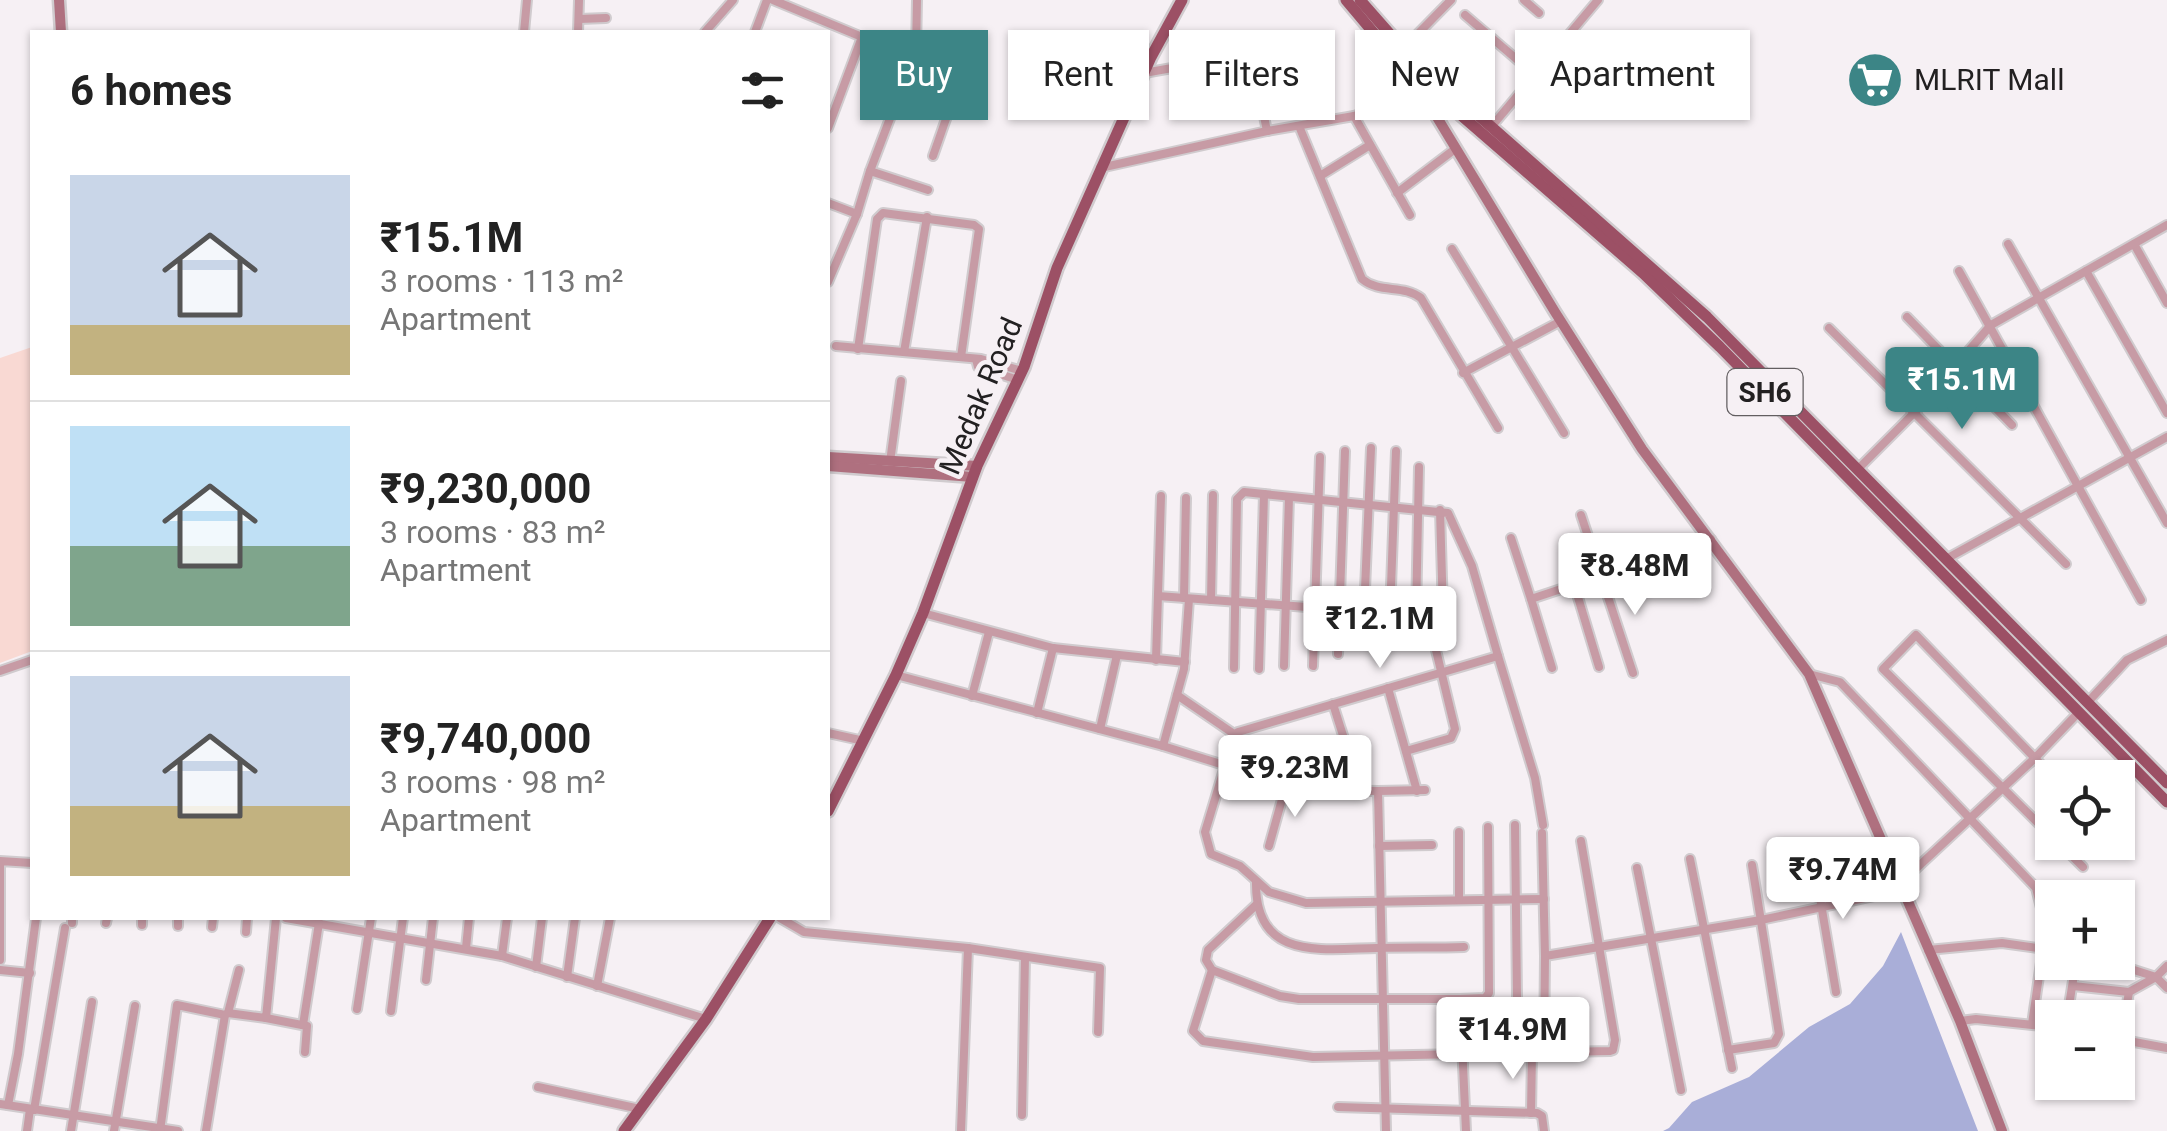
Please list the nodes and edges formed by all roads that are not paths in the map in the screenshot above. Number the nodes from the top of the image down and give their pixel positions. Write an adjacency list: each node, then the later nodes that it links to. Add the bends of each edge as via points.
1 (59, 0): 18 (street)
2 (527, 0): 19 (street)
3 (578, 0): 17 (street)
4 (734, 0): 21 (street)
5 (770, 0): 16 (street); 22 (street)
6 (917, 0): 24 (street)
7 (1182, 0): 32 (main road, Medak Road)
8 (1346, 0): 25 (main road, SH6)
9 (1360, 0): 26 (main road, SH6)
10 (1451, 0): 27 (street)
11 (1524, 0): 13 (street)
12 (1598, 0): 28 (street)
13 (1540, 14)
14 (1466, 16): 31 (street)
15 (606, 18): 17 (street)
16 (812, 18): 23 (street); 29 (street)
17 (579, 19): 20 (street)
18 (61, 30)
19 (524, 30)
20 (578, 30)
21 (707, 30)
22 (756, 30)
23 (807, 30)
24 (918, 30)
25 (1370, 30)
26 (1386, 30)
27 (1422, 30)
28 (1573, 30)
29 (860, 37)
30 (860, 43): 42 (street)
31 (1515, 59)
32 (1149, 63)
33 (1149, 72): 45 (street, via 1246,55 1254,63)
34 (1515, 98): 44 (street)
35 (1354, 116): 43 (street); 46 (street)
36 (889, 120): 50 (street)
37 (947, 120): 48 (street)
38 (1122, 120): 49 (main road, Medak Road)
39 (1438, 120): 47 (street)
40 (1466, 120): 158 (main road, SH6, via 1698,325)
41 (1485, 120): 44 (main road, SH6)
42 (830, 123)
43 (1299, 126): 45 (street); 51 (street)
44 (1492, 126): 95 (main road, SH6, via 1678,290)
45 (1267, 132): 49 (street)
46 (1370, 145): 51 (street); 53 (street)
47 (1455, 148): 53 (street); 68 (street)
48 (934, 156)
49 (1100, 168): 78 (main road, Medak Road)
50 (870, 171): 52 (street); 55 (street)
51 (1320, 176): 77 (street, via 1362,278 1420,298)
52 (928, 190)
53 (1398, 194): 56 (street)
54 (830, 203): 55 (street)
55 (857, 214): 64 (street)
56 (1410, 215)
57 (927, 217): 73 (street, via 878,214); 74 (street); 75 (street, via 979,229)
58 (2167, 225): 60 (street)
59 (2008, 244): 65 (street)
60 (2134, 244): 63 (street); 66 (street)
61 (1452, 249): 72 (street)
62 (1959, 271): 69 (street)
63 (2086, 271): 65 (street); 81 (street)
64 (830, 277)
65 (2038, 298): 69 (street); 91 (street)
66 (2167, 303)
67 (1907, 317): 76 (street)
68 (1561, 321): 72 (street); 113 (street, via 1642,449)
69 (1991, 325): 76 (street); 97 (street)
70 (1830, 328): 80 (street)
71 (836, 346): 73 (street)
72 (1512, 347): 77 (street); 84 (street)
73 (858, 349): 74 (street)
74 (904, 352): 75 (street)
75 (961, 357): 78 (street)
76 (1954, 368): 80 (street); 82 (street)
77 (1463, 373): 83 (street)
78 (1020, 376): 96 (main road, Medak Road)
79 (900, 381): 92 (street)
80 (1916, 411): 95 (street); 110 (street)
81 (2167, 412)
82 (2012, 425)
83 (1498, 428)
84 (1564, 432)
85 (2167, 437): 91 (street)
86 (1371, 448): 105 (street)
87 (1396, 450): 106 (street)
88 (1345, 452): 104 (street)
89 (830, 456): 92 (street)
90 (1320, 457): 103 (street)
91 (2129, 457): 97 (street); 111 (street)
92 (890, 462): 96 (street)
93 (830, 466): 96 (street)
94 (1420, 466): 107 (street)
95 (1858, 468): 114 (main road, SH6)
96 (975, 472): 129 (main road, Medak Road)
97 (2080, 486): 110 (street); 122 (street)
98 (1264, 494): 101 (street); 123 (street, via 1238,496); 124 (street)
99 (1213, 495): 121 (street)
100 (1161, 496): 118 (street)
101 (1289, 496): 103 (street); 125 (street)
102 (1186, 498): 119 (street)
103 (1318, 499): 104 (street); 126 (street)
104 (1344, 502): 105 (street); 127 (street)
105 (1368, 504): 106 (street); 128 (street)
106 (1394, 506): 107 (street); 130 (street)
107 (1419, 508): 108 (street); 131 (street)
108 (1440, 510): 132 (street, via 1442,616); 139 (street, via 1448,513 1472,566)
109 (1582, 515): 116 (street)
110 (2022, 519): 114 (street); 115 (street)
111 (2167, 523)
112 (1511, 538): 120 (street)
113 (1711, 539): 116 (street); 152 (street)
114 (1946, 558): 158 (main road, SH6)
115 (2066, 564)
116 (1602, 575): 117 (street); 151 (street)
117 (1574, 584): 120 (street); 145 (street)
118 (1158, 596): 119 (street); 140 (street)
119 (1186, 598): 121 (street); 142 (street)
120 (1531, 598): 147 (street)
121 (1211, 600): 123 (street)
122 (2142, 600)
123 (1235, 602): 124 (street); 146 (street)
124 (1260, 604): 125 (street); 148 (street)
125 (1286, 606): 126 (street); 143 (street)
126 (1314, 608): 127 (street); 144 (street)
127 (1340, 610): 128 (street); 137 (street)
128 (1364, 612): 130 (street); 134 (street)
129 (923, 613): 133 (street); 153 (main road, Medak Road)
130 (1390, 614): 131 (street)
131 (1416, 616): 132 (street)
132 (1428, 616): 150 (street)
133 (989, 632): 136 (street); 156 (street)
134 (1364, 636)
135 (2167, 640): 158 (street, via 2128,660)
136 (1053, 648): 138 (street); 159 (street)
137 (1338, 654)
138 (1118, 656): 140 (street); 160 (street)
139 (1498, 656): 150 (street); 196 (street, via 1536,778)
140 (1156, 660): 142 (street)
141 (30, 661): 149 (street)
142 (1185, 662): 155 (street)
143 (1284, 666)
144 (1313, 666)
145 (1599, 667)
146 (1234, 668)
147 (1552, 668)
148 (1259, 670)
149 (0, 671)
150 (1442, 672): 154 (street); 165 (street, via 1454,734)
151 (1633, 673)
152 (1810, 674): 176 (street, via 1840,682); 194 (street)
153 (896, 676): 156 (street); 163 (main road, Medak Road)
154 (1388, 688): 157 (street); 165 (street)
155 (1176, 695): 162 (street); 164 (street)
156 (972, 696): 159 (street)
157 (1333, 704): 162 (street); 173 (street)
158 (2083, 708): 166 (street); 169 (main road, SH6); 174 (main road, SH6)
159 (1037, 712): 160 (street)
160 (1100, 729): 164 (street)
161 (830, 734): 163 (street)
162 (1234, 734): 168 (street)
163 (864, 741): 175 (main road, Medak Road)
164 (1162, 746): 167 (street)
165 (1406, 751): 172 (street, via 1421,790)
166 (2035, 758): 171 (street); 171 (street, via 1916,635 1883,668)
167 (1225, 766): 168 (street); 192 (street, via 1205,839 1211,854 1240,866)
168 (1235, 769): 170 (street)
169 (2167, 783)
170 (1286, 785): 173 (street); 183 (street)
171 (2003, 788): 176 (street); 177 (street)
172 (1378, 791): 173 (street); 184 (street)
173 (1361, 792)
174 (2167, 802)
175 (830, 807)
176 (1971, 818): 193 (street); 194 (street, via 1908,876)
177 (2035, 820)
178 (1515, 825): 195 (street)
179 (1488, 827): 198 (street)
180 (1458, 832): 197 (street)
181 (1580, 842): 226 (street)
182 (1432, 845): 184 (street)
183 (1269, 846)
184 (1379, 846): 199 (street)
185 (1812, 858): 201 (street)
186 (1690, 860): 220 (street)
187 (2076, 860): 190 (street)
188 (30, 863): 236 (street, via 0,861)
189 (1752, 865): 216 (street)
190 (2083, 867)
191 (1637, 868): 224 (street)
192 (1256, 882): 199 (street, via 1306,903); 200 (street)
193 (2035, 887)
194 (1903, 890): 201 (street); 232 (street)
195 (1516, 899): 196 (street); 198 (street); 254 (street)
196 (1544, 899): 234 (street)
197 (1459, 900): 198 (street); 199 (street)
198 (1487, 900): 255 (street, via 1489,992)
199 (1380, 901): 230 (street)
200 (1256, 904): 230 (street, via 1269,928 1301,948); 241 (street, via 1208,950)
201 (1821, 907): 216 (street); 252 (street)
202 (36, 920): 243 (street)
203 (248, 920): 221 (street)
204 (276, 920): 264 (street)
205 (309, 920): 219 (street)
206 (371, 920): 222 (street)
207 (403, 920): 223 (street)
208 (433, 920): 225 (street)
209 (469, 920): 228 (street)
210 (507, 920): 233 (street)
211 (542, 920): 238 (street)
212 (575, 920): 245 (street)
213 (610, 920): 249 (street)
214 (769, 920): 265 (main road)
215 (783, 920): 229 (street, via 804,932)
216 (1761, 920): 220 (street); 273 (street, via 1778,1038)
217 (338, 922): 219 (street); 222 (street)
218 (69, 923): 284 (street)
219 (319, 924): 269 (street)
220 (1704, 930): 224 (street); 273 (street)
221 (246, 932)
222 (370, 932): 223 (street); 261 (street)
223 (401, 938): 225 (street); 262 (street)
224 (1651, 939): 226 (street); 281 (street)
225 (430, 942): 228 (street); 246 (street)
226 (1599, 947): 234 (street); 276 (street, via 1614,1050)
227 (2035, 947): 232 (street, via 2002,943)
228 (466, 948): 233 (street)
229 (968, 948): 235 (street); 298 (street)
230 (1380, 948): 231 (street); 258 (street)
231 (1464, 948)
232 (1928, 950): 266 (street)
233 (502, 956): 238 (street)
234 (1545, 956): 276 (street)
235 (1025, 957): 270 (street, via 1100,968); 289 (street)
236 (0, 958)
237 (2167, 966): 244 (street)
238 (536, 967): 245 (street)
239 (0, 970): 243 (street)
240 (239, 970): 263 (street)
241 (1212, 970): 258 (street, via 1280,996); 278 (street, via 1193,1031 1198,1038 1304,1057)
242 (2135, 970): 244 (street)
243 (30, 973): 282 (street)
244 (2156, 976): 251 (street); 253 (street)
245 (567, 978): 249 (street)
246 (426, 980)
247 (2041, 980): 267 (street)
248 (2074, 980): 250 (street)
249 (597, 986): 265 (street)
250 (2073, 986): 253 (street); 256 (street)
251 (2167, 988)
252 (1836, 992)
253 (2129, 992): 257 (street)
254 (1517, 998)
255 (1460, 999): 258 (street); 277 (street)
256 (2070, 1000)
257 (2127, 1000)
258 (1382, 1001): 278 (street)
259 (92, 1002): 290 (street)
260 (134, 1006): 291 (street)
261 (357, 1009)
262 (392, 1011)
263 (226, 1014): 264 (street); 292 (street, via 177,1005); 296 (street)
264 (266, 1018): 269 (street)
265 (706, 1018): 285 (main road)
266 (1960, 1022): 267 (street); 302 (street)
267 (2032, 1024): 268 (street)
268 (2035, 1024)
269 (304, 1025): 274 (street)
270 (1098, 1032)
271 (2135, 1043): 272 (street)
272 (2167, 1048)
273 (1728, 1050): 279 (street)
274 (305, 1052)
275 (1532, 1052): 276 (street); 277 (street); 288 (street)
276 (1544, 1052)
277 (1464, 1054): 278 (street); 287 (street)
278 (1384, 1056): 286 (street)
279 (1732, 1068)
280 (538, 1086): 285 (street)
281 (1680, 1090)
282 (4, 1105): 284 (street)
283 (1338, 1107): 286 (street)
284 (32, 1109): 290 (street); 293 (street)
285 (640, 1109): 297 (main road)
286 (1386, 1110): 287 (street); 299 (street)
287 (1465, 1111): 288 (street); 300 (street)
288 (1531, 1113): 301 (street, via 1542,1116)
289 (1022, 1115)
290 (74, 1116): 291 (street); 294 (street)
291 (115, 1126): 292 (street)
292 (160, 1130): 295 (street)
293 (27, 1131)
294 (72, 1131)
295 (178, 1131)
296 (206, 1131)
297 (624, 1131)
298 (960, 1131)
299 (1386, 1131)
300 (1466, 1131)
301 (1544, 1131)
302 (2002, 1131)

